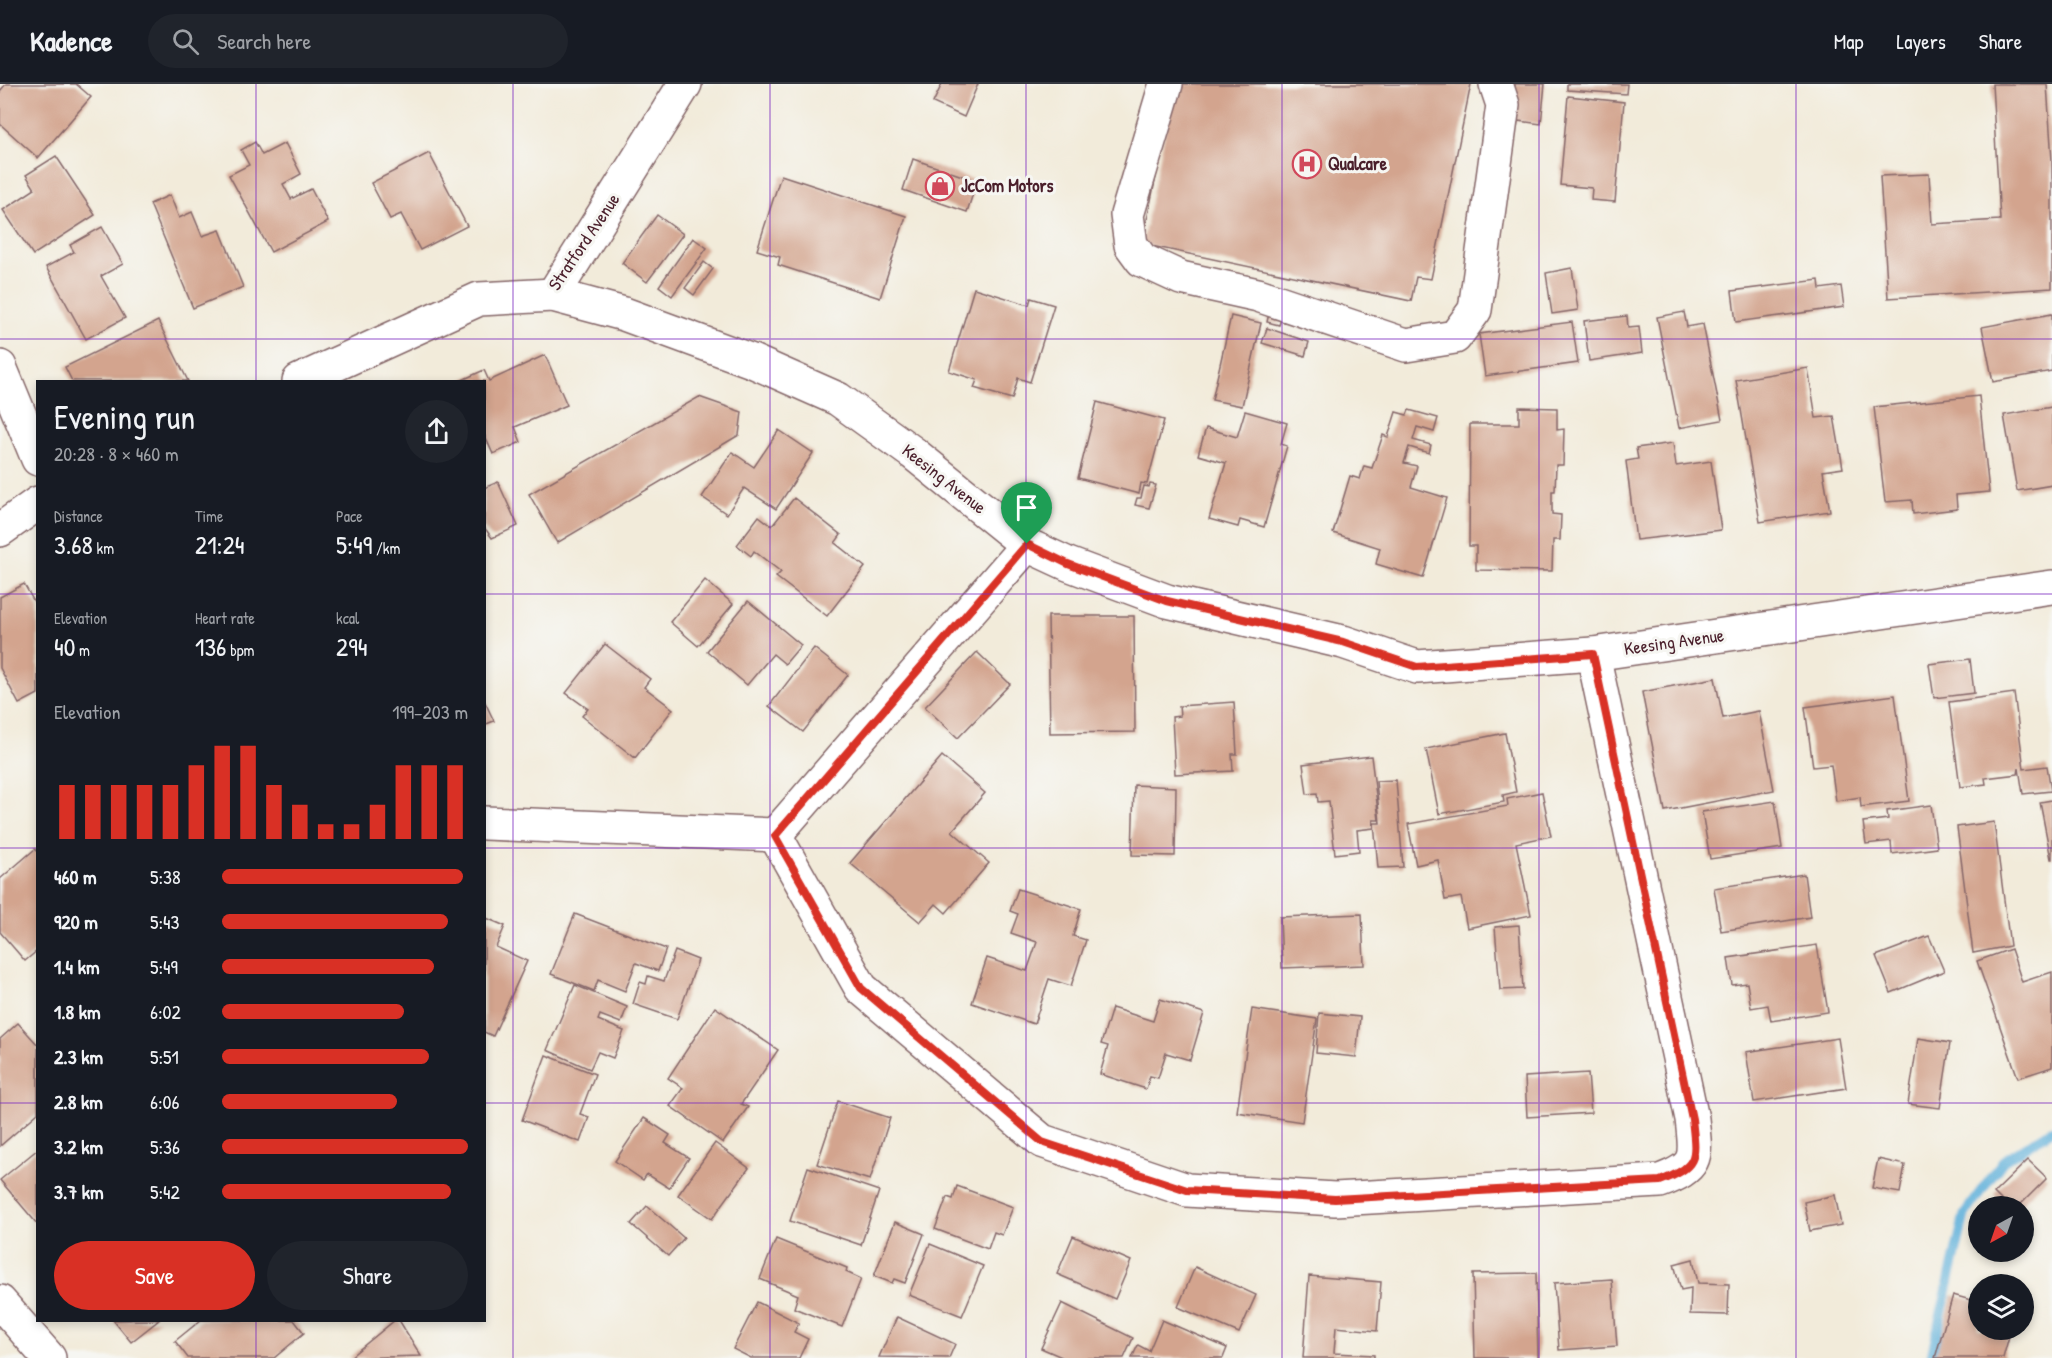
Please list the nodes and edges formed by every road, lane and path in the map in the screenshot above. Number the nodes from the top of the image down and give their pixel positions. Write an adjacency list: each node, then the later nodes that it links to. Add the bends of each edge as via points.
1 (684, 84): 4 (street, Stratford Avenue)
2 (1166, 84): 3 (street, via 1127,215 1131,245 1142,260 1181,278 1258,295 1406,345 1455,337 1475,310 1503,105)
3 (1496, 84)
4 (553, 296): 6 (street, Stratford Avenue, via 479,299); 10 (street, Keesing Avenue, via 635,318 752,361 838,399)
5 (0, 367): 7 (street)
6 (301, 380)
7 (36, 454)
8 (36, 504): 9 (street)
9 (0, 530)
10 (1027, 544): 12 (street, Keesing Avenue, via 1068,564 1167,601 1343,642 1417,667); 14 (street)
11 (2052, 587): 12 (street, Keesing Avenue)
12 (1593, 654): 14 (street, via 1696,1139 1692,1161 1682,1173 1660,1181 1335,1199 1199,1191 1042,1142 861,988)
13 (486, 823): 14 (street)
14 (775, 836)
15 (0, 1302): 16 (street)
16 (49, 1358)

